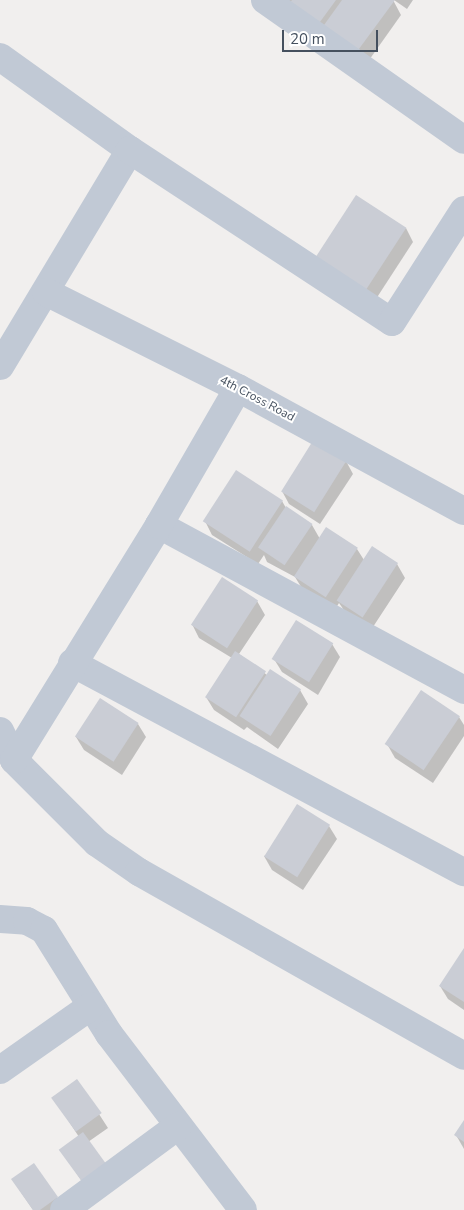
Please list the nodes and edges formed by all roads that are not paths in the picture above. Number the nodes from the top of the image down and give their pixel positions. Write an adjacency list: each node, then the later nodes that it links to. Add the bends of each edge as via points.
1 (265, 0): 3 (street)
2 (0, 57): 4 (street)
3 (464, 140)
4 (130, 150): 5 (street, via 392,322); 6 (street)
5 (464, 210)
6 (46, 292): 7 (street); 8 (street, 4th Cross Road)
7 (0, 366)
8 (238, 388): 9 (street, 4th Cross Road); 10 (street)
9 (464, 512)
10 (159, 525): 11 (street); 12 (street)
11 (72, 663): 14 (street); 15 (street)
12 (464, 690)
13 (0, 731): 14 (street)
14 (14, 760): 18 (street, via 97,843 139,872)
15 (464, 872)
16 (0, 919): 17 (street, via 4,916 27,921 44,930)
17 (90, 1006): 19 (street); 20 (street)
18 (464, 1056)
19 (0, 1070)
20 (178, 1126): 21 (street); 22 (street)
21 (64, 1210)
22 (243, 1210)

